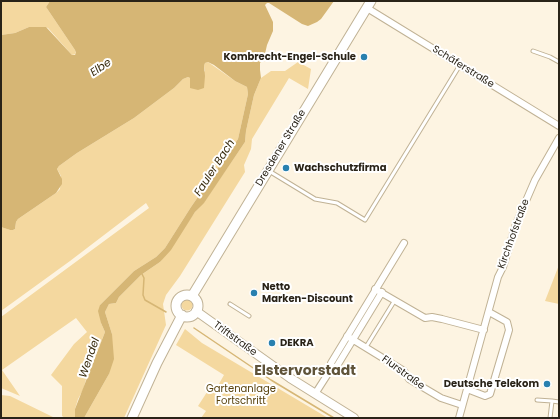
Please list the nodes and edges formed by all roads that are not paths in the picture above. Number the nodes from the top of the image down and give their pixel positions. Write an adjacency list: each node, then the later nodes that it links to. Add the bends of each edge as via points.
1 (369, 4): 4 (street, Schäferstraße); 7 (main road, Dresdener Straße)
2 (533, 52): 3 (lane)
3 (559, 62)
4 (460, 66): 5 (street, Schäferstraße); 7 (lane, via 365,220 337,203 315,200)
5 (559, 126)
6 (559, 138): 15 (street, Kirchhofstraße, via 535,180 518,219)
7 (268, 170): 11 (main road, Dresdener Straße)
8 (404, 243): 9 (street)
9 (375, 289): 10 (street); 19 (street)
10 (382, 292): 12 (street); 20 (street)
11 (192, 296): 14 (main road, via 197,303); 16 (main road, via 184,295 177,300 176,309)
12 (395, 300): 18 (street, via 425,318 442,319); 21 (lane)
13 (230, 304): 17 (lane)
14 (196, 311): 16 (main road, via 191,315); 24 (main road, Triftstraße)
15 (489, 312): 18 (street, Kirchhofstraße); 23 (street, via 507,322 509,330 490,394 485,396)
16 (182, 315): 29 (main road)
17 (249, 316)
18 (484, 330): 23 (street, Kirchhofstraße)
19 (347, 336): 20 (street, Flurstraße); 22 (street, via 331,363)
20 (353, 339): 21 (street, Flurstraße); 22 (street, via 336,366)
21 (366, 347): 28 (street, Flurstraße, via 404,371 409,379 441,398)
22 (331, 368): 24 (street)
23 (467, 389): 28 (street, Kirchhofstraße)
24 (315, 394): 30 (main road, Triftstraße)
25 (537, 400): 26 (lane)
26 (552, 401): 27 (lane); 32 (lane)
27 (559, 402)
28 (462, 405): 31 (street, Kirchhofstraße)
29 (132, 418)
30 (354, 418)
31 (459, 418)
32 (550, 418)

